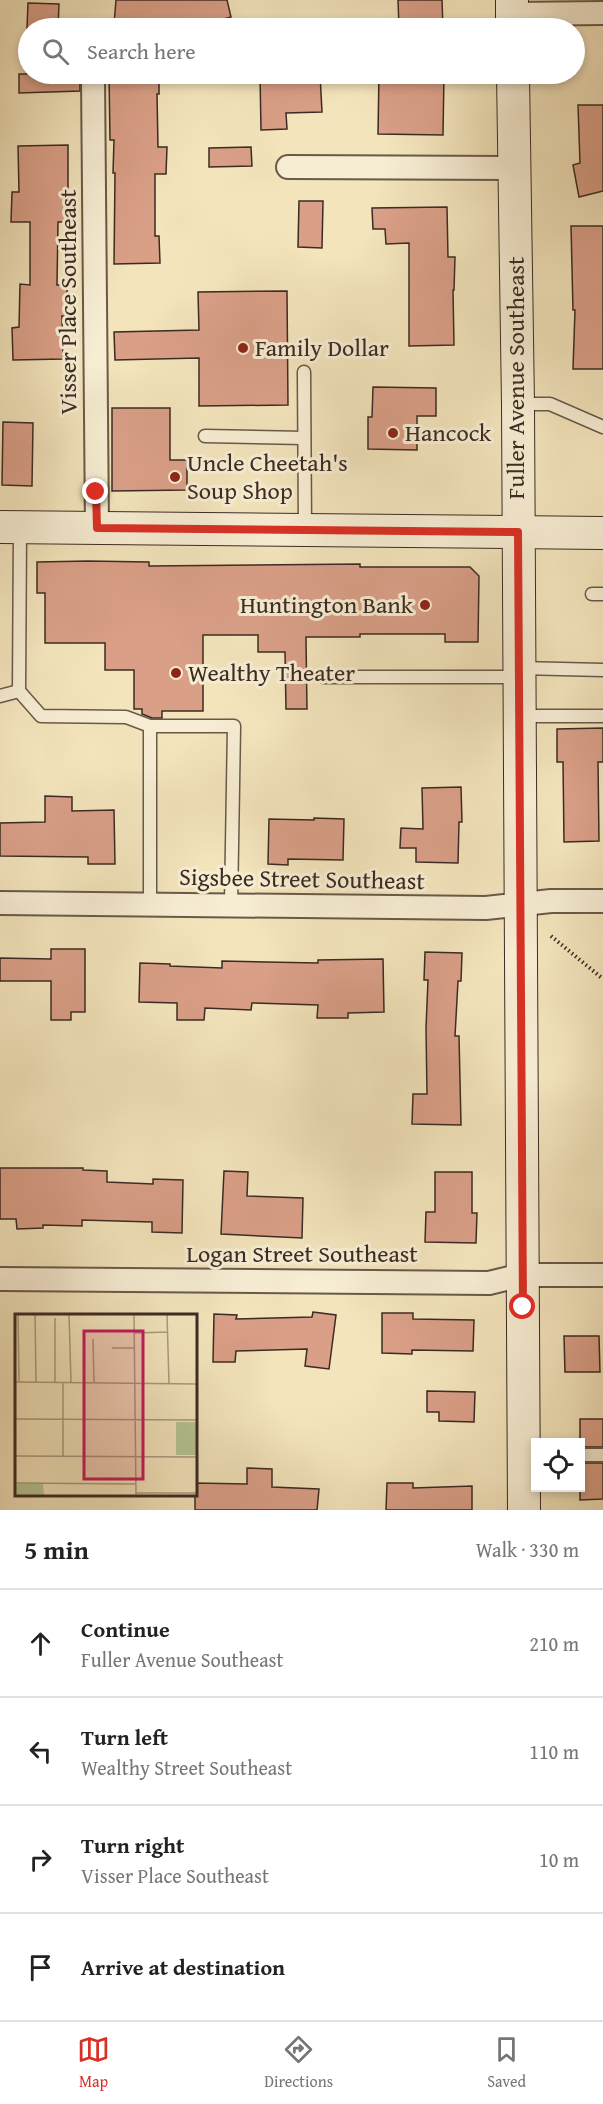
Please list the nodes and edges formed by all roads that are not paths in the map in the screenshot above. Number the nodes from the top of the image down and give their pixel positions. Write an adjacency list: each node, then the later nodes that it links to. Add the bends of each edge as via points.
1 (603, 13): 2 (street)
2 (512, 14)
3 (93, 84): 13 (street, Visser Place Southeast)
4 (513, 84): 6 (main road, Fuller Avenue Southeast)
5 (288, 167): 6 (street)
6 (514, 168): 8 (main road, Fuller Avenue Southeast)
7 (304, 372): 11 (lane)
8 (518, 404): 9 (lane, via 550,404); 15 (main road, Fuller Avenue Southeast)
9 (603, 427)
10 (205, 436): 11 (lane)
11 (304, 438): 14 (lane)
12 (10, 527): 13 (main road); 20 (lane)
13 (97, 528): 14 (main road)
14 (305, 529): 15 (main road)
15 (518, 532): 16 (main road); 18 (main road, Fuller Avenue Southeast)
16 (603, 533)
17 (603, 670): 18 (lane)
18 (518, 672): 19 (lane); 22 (main road, Fuller Avenue Southeast)
19 (324, 676)
20 (19, 691): 21 (lane); 24 (lane, via 41,716 126,717)
21 (0, 696)
22 (518, 716): 23 (lane); 29 (main road, Fuller Avenue Southeast)
23 (603, 716)
24 (150, 726): 27 (lane); 28 (lane, via 234,726)
25 (603, 901): 29 (street, Sigsbee Street Southeast)
26 (0, 903): 27 (street, Sigsbee Street Southeast)
27 (150, 905): 28 (street, Sigsbee Street Southeast)
28 (231, 905): 29 (street, Sigsbee Street Southeast)
29 (519, 905): 30 (main road, Fuller Avenue Southeast)
30 (522, 1275): 31 (street, Logan Street Southeast); 32 (street, Logan Street Southeast, via 489,1283); 33 (main road, Fuller Avenue Southeast)
31 (603, 1275)
32 (0, 1279)
33 (529, 1455): 36 (main road, Fuller Avenue Southeast)
34 (585, 1455): 35 (lane)
35 (603, 1455)
36 (524, 1510)

